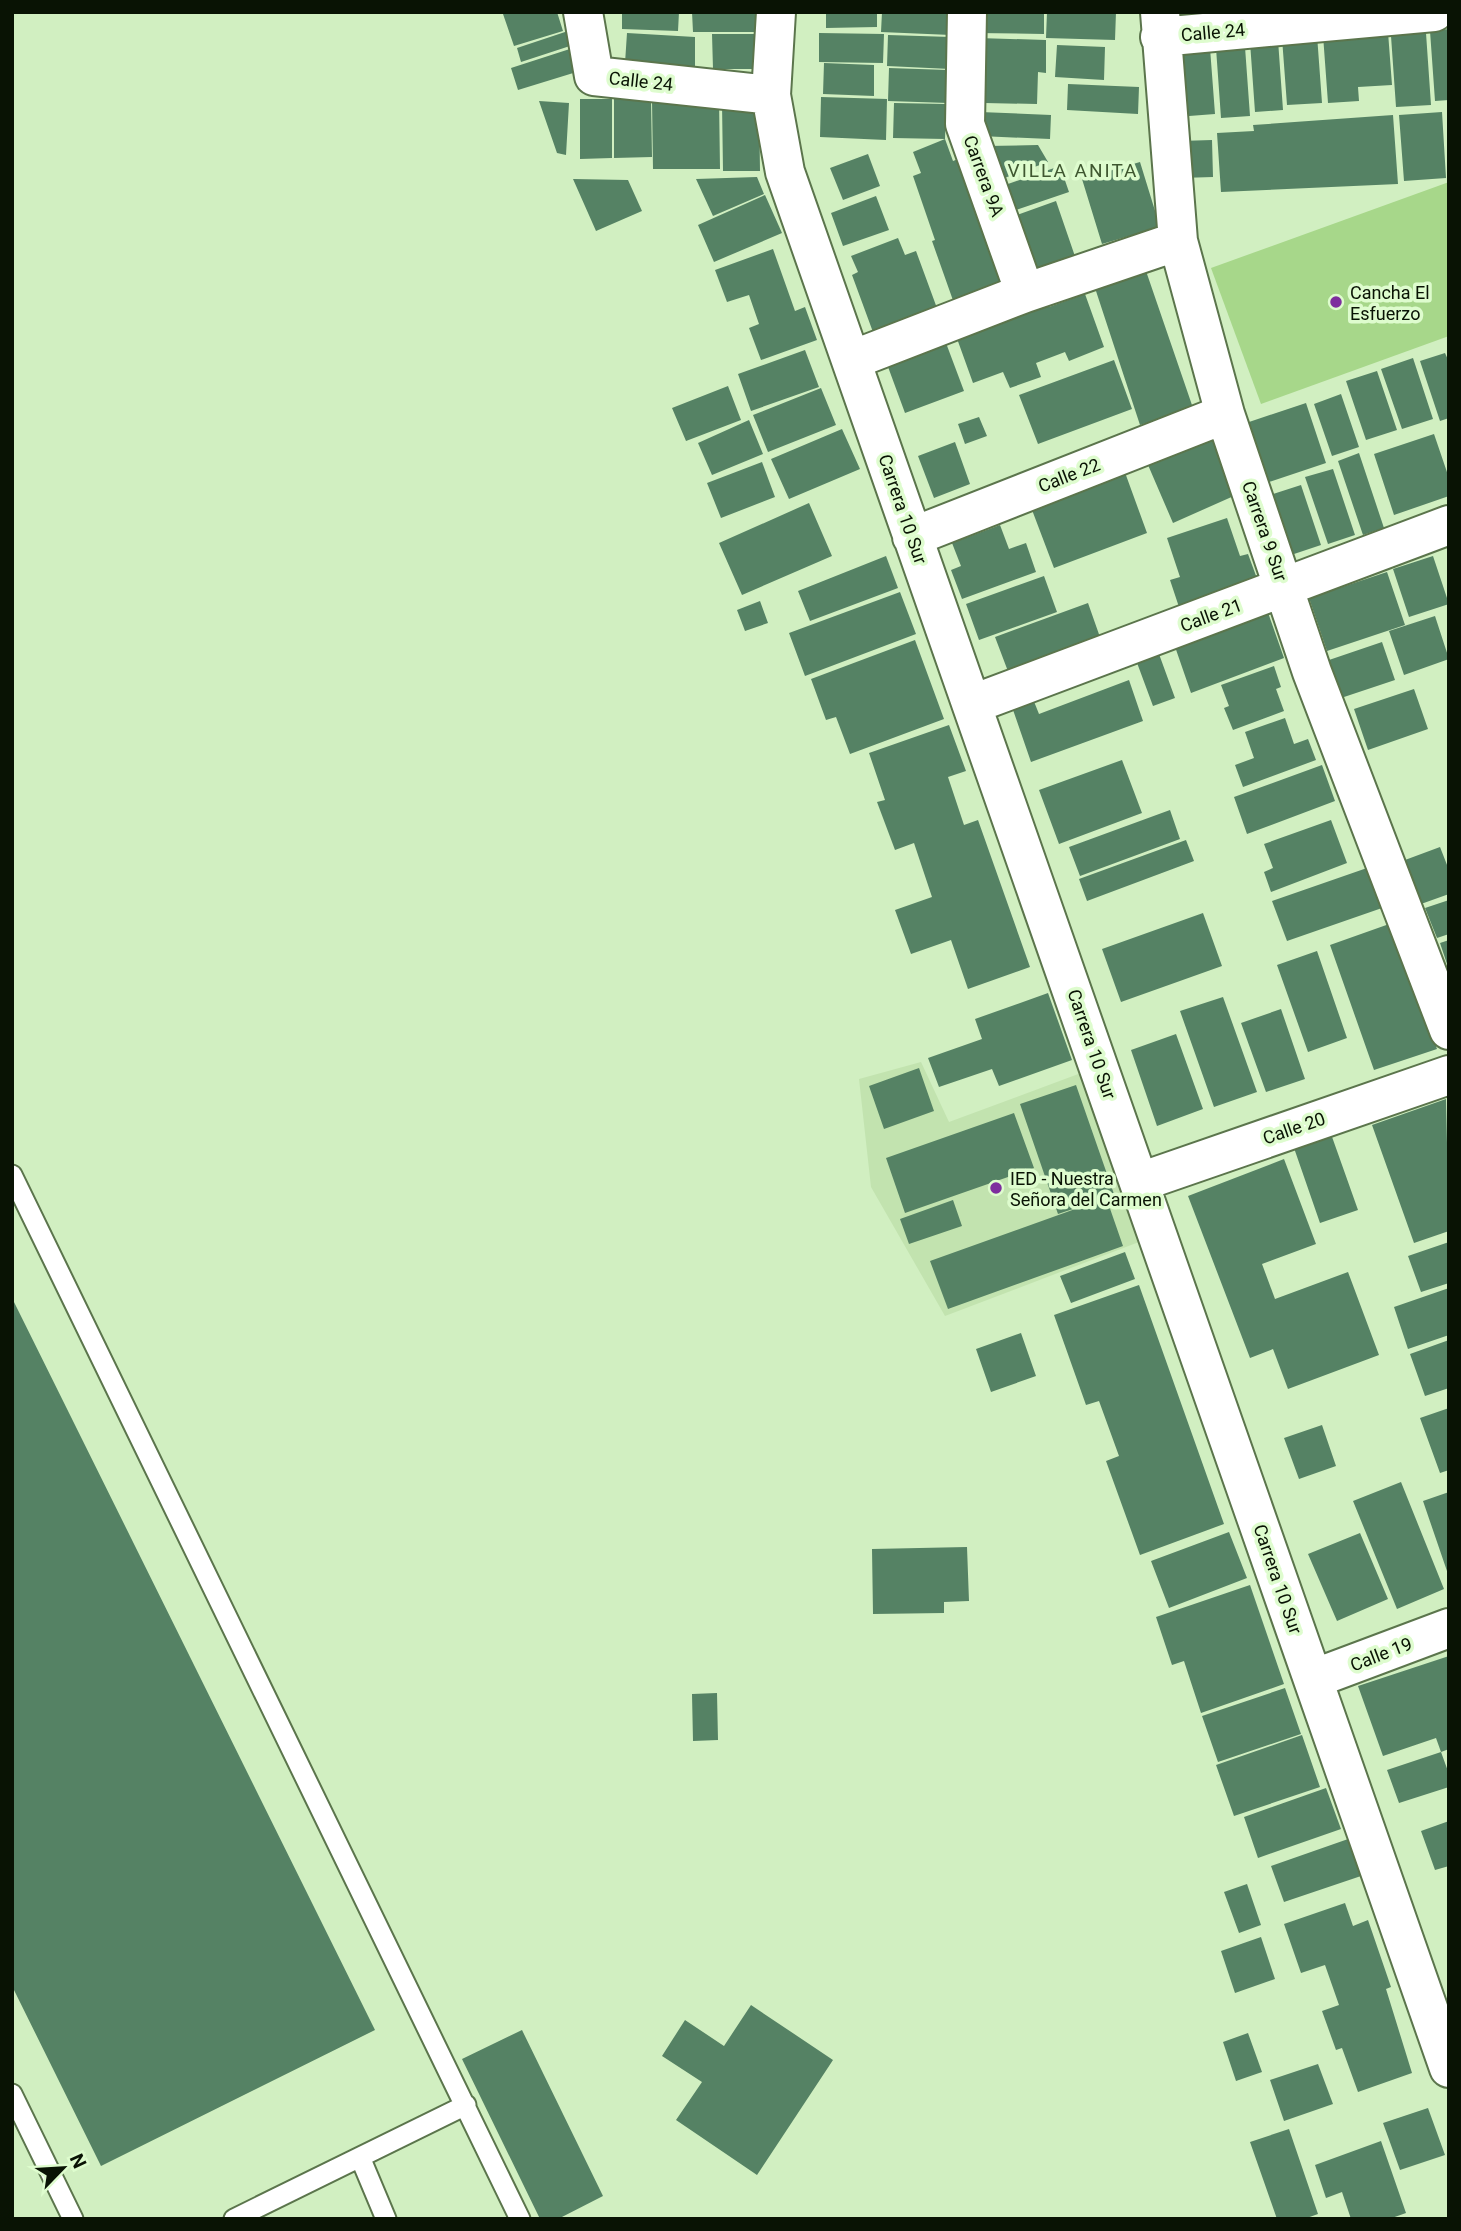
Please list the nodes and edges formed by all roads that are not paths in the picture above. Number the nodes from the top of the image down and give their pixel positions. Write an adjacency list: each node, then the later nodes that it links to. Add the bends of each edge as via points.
1 (583, 12): 6 (street, Calle 24, via 594,76)
2 (776, 12): 6 (street, Carrera 10 Sur)
3 (967, 12): 8 (street, Carrera 9A, via 965,124)
4 (1434, 12): 5 (street, Calle 24)
5 (1160, 25): 7 (street, Carrera 9 Sur)
6 (771, 95): 9 (street, Carrera 10 Sur, via 785,172)
7 (1178, 241): 8 (street); 10 (street, Carrera 9 Sur)
8 (1025, 293): 9 (street)
9 (852, 360): 12 (street, Carrera 10 Sur)
10 (1225, 414): 12 (street, Calle 22); 13 (street, Carrera 9 Sur)
11 (1449, 525): 13 (street, Calle 21)
12 (912, 537): 14 (street, Carrera 10 Sur)
13 (1284, 587): 14 (street, Calle 21); 15 (street, Carrera 9 Sur)
14 (973, 704): 18 (street, Carrera 10 Sur)
15 (1449, 1030)
16 (1449, 1075): 18 (street, Calle 20)
17 (12, 1175): 23 (lane)
18 (1140, 1182): 20 (street, Carrera 10 Sur)
19 (1449, 1628): 20 (street, Calle 19)
20 (1313, 1679): 21 (street, Carrera 10 Sur)
21 (1449, 2068)
22 (12, 2094): 25 (lane)
23 (466, 2105): 24 (lane); 28 (lane)
24 (360, 2157): 26 (lane); 27 (lane)
25 (73, 2219)
26 (234, 2219)
27 (386, 2219)
28 (520, 2219)

